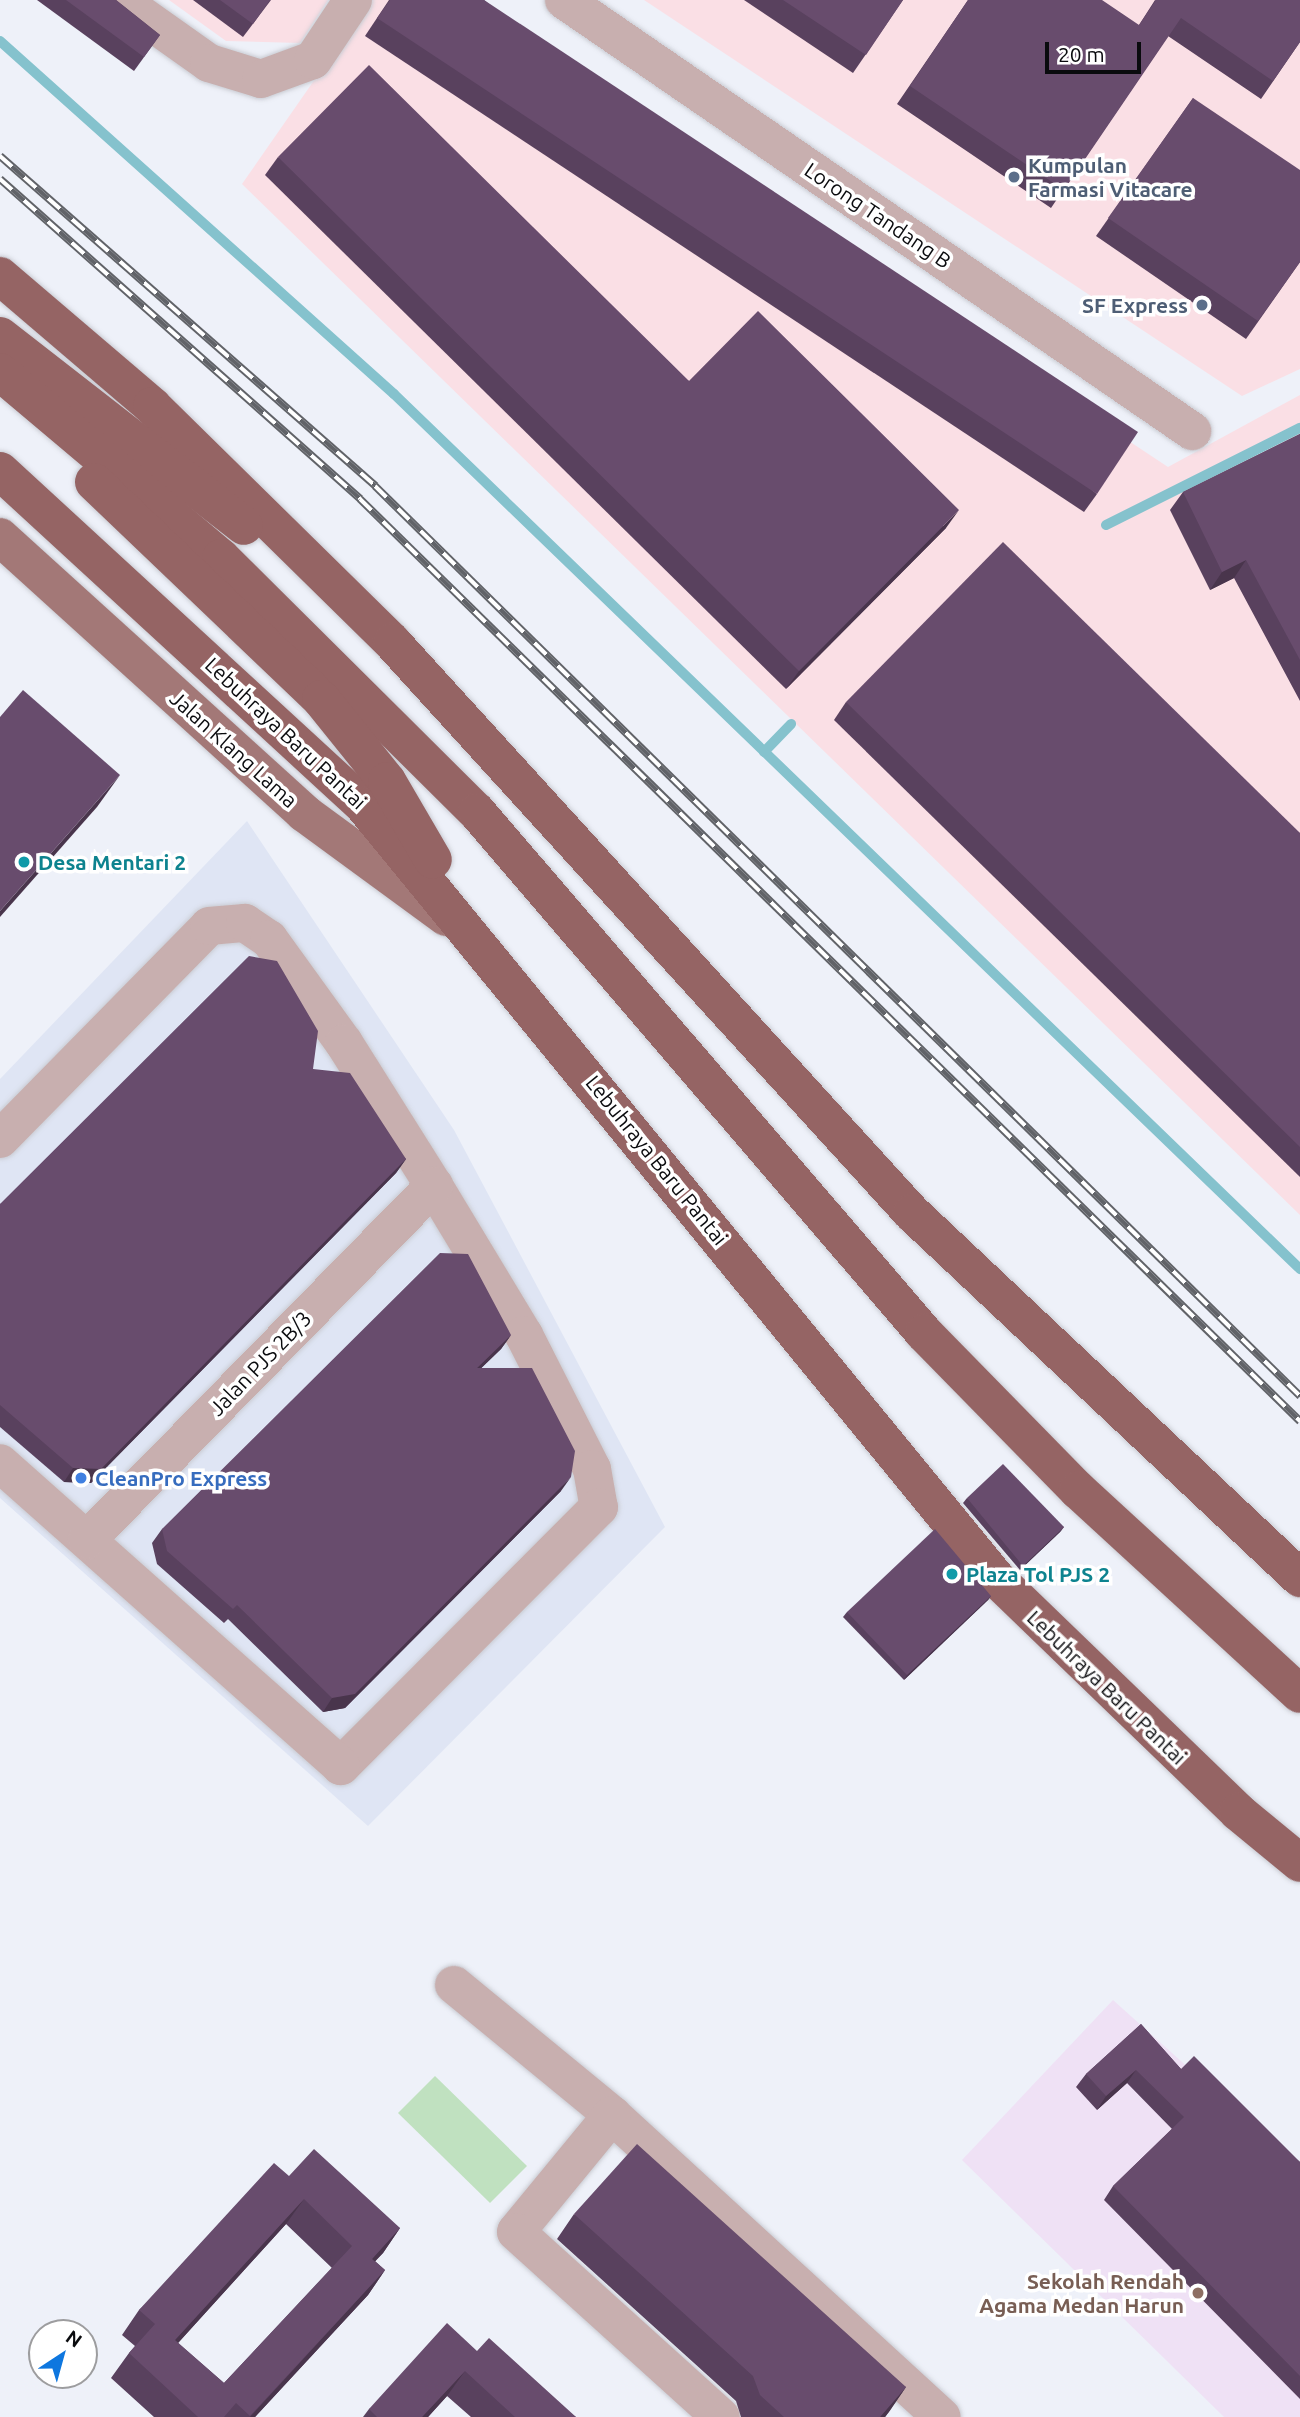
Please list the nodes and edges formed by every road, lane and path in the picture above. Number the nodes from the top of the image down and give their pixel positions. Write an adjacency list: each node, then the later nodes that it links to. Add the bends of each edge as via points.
1 (120, 0): 2 (street, via 209,63 261,79 313,60)
2 (353, 0)
3 (564, 0): 8 (street, Lorong Tandang B)
4 (0, 276): 11 (highway, via 152,406)
5 (0, 336): 11 (highway)
6 (0, 372): 18 (highway, via 221,558 477,812 924,1332 1078,1490)
7 (0, 407): 12 (highway, via 92,480 321,699 387,781)
8 (1192, 431)
9 (0, 471): 12 (highway, Lebuhraya Baru Pantai, via 364,806)
10 (0, 537): 12 (main road, Jalan Klang Lama, via 304,813)
11 (392, 642): 17 (highway, via 912,1213)
12 (481, 944): 19 (highway, Lebuhraya Baru Pantai, via 997,1579 1238,1812)
13 (0, 1139): 14 (street, via 209,926 245,923 269,939 336,1032)
14 (433, 1186): 16 (street, Jalan PJS 2B/3); 16 (street, via 524,1335 592,1469 599,1507 341,1766)
15 (0, 1463): 16 (street)
16 (87, 1540)
17 (1300, 1578)
18 (1300, 1694)
19 (1300, 1863)
20 (454, 1984): 21 (street)
21 (612, 2115): 22 (street, via 516,2232); 23 (street)
22 (722, 2417)
23 (941, 2417)

